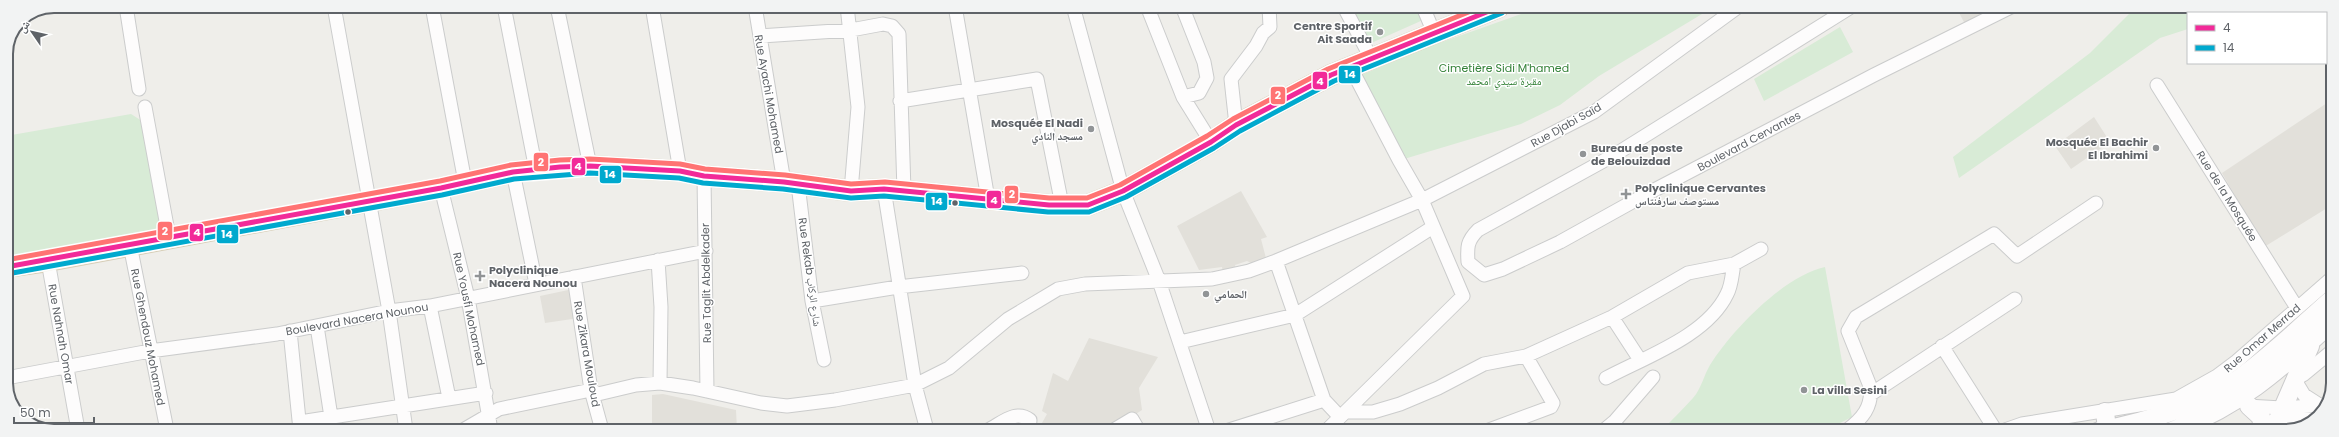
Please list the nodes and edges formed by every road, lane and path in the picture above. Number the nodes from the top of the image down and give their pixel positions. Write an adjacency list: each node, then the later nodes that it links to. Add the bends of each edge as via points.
1 (127, 13): 26 (street)
2 (335, 13): 47 (street)
3 (433, 13): 38 (street)
4 (505, 13): 34 (street)
5 (558, 13): 33 (street)
6 (653, 13): 35 (street)
7 (756, 13): 22 (street, Rue Ayachi Mohamed)
8 (848, 13): 20 (street)
9 (956, 13): 27 (street)
10 (1075, 13): 44 (street)
11 (1150, 13): 28 (street)
12 (1185, 13): 28 (street, via 1204,62 1207,78 1199,94)
13 (1269, 13): 31 (street, via 1270,26 1231,79)
14 (1348, 13): 23 (street)
15 (1425, 13): 21 (street)
16 (1484, 13): 21 (main road)
17 (1730, 13): 46 (street, Rue Djabi Saïd, via 1594,112)
18 (1841, 13): 19 (street, Boulevard Cervantes, via 1616,154 1478,230 1468,243 1468,262 1484,275 1550,247 1874,75)
19 (1999, 13)
20 (851, 30): 22 (street); 29 (street, via 884,24 897,30); 42 (street, via 858,107)
21 (1434, 33): 23 (main road)
22 (760, 36): 39 (street, Rue Ayachi Mohamed)
23 (1371, 58): 24 (main road)
24 (1351, 68): 31 (main road, via 1331,75); 46 (street)
25 (2157, 85): 71 (street, Rue de la Mosquée)
26 (139, 90)
27 (971, 91): 29 (street); 45 (street); 49 (street, via 1034,79 1038,81)
28 (1183, 98): 32 (street)
29 (900, 101): 43 (street)
30 (145, 107): 51 (street)
31 (1236, 125): 32 (main road)
32 (1211, 142): 44 (main road)
33 (590, 166): 34 (main road); 35 (main road)
34 (536, 170): 36 (main road)
35 (680, 171): 37 (main road)
36 (513, 172): 38 (main road); 64 (street)
37 (704, 176): 39 (main road); 54 (street, Rue Taglit Abdelkader)
38 (465, 182): 40 (main road)
39 (791, 183): 42 (main road); 68 (street, Rue Rekab شارع الركاب)
40 (441, 188): 47 (main road); 66 (street, Rue Yousfi Mohamed)
41 (884, 189): 42 (main road); 43 (main road); 65 (street)
42 (851, 191)
43 (904, 191): 45 (main road)
44 (1123, 191): 49 (main road, via 1088,206); 62 (street)
45 (988, 200): 49 (main road)
46 (1422, 200): 50 (street); 57 (street, Rue Djabi Saïd)
47 (367, 202): 51 (main road); 72 (street)
48 (2096, 203): 96 (street, via 2017,256 1994,234 1856,317 1848,331)
49 (1062, 205)
50 (1433, 227): 73 (street); 107 (street, via 1463,296)
51 (169, 237): 52 (main road)
52 (130, 244): 56 (main road); 81 (street, Rue Ghendouz Mohamed)
53 (1761, 249): 58 (street)
54 (706, 251): 55 (street, Boulevard Nacera Nounou); 94 (street, Rue Taglit Abdelkader)
55 (658, 260): 61 (street, Boulevard Nacera Nounou); 91 (street, via 661,307)
56 (48, 261): 59 (main road); 86 (street, Rue Nahnah Omar)
57 (1276, 262): 62 (street, Rue Djabi Saïd, via 1212,279); 73 (street)
58 (1734, 264): 74 (street, via 1688,273); 85 (street, via 1728,293 1710,317 1672,346)
59 (13, 266)
60 (1022, 273): 65 (street)
61 (574, 277): 64 (street, Boulevard Nacera Nounou); 93 (street, Rue Zikara Mouloud)
62 (1159, 280): 79 (street); 92 (street, Rue Djabi Saïd, via 1085,284 1058,289 1008,319 948,368)
63 (2326, 283): 71 (street, Rue Omar Merrad)
64 (536, 284): 66 (street, Boulevard Nacera Nounou)
65 (898, 287): 68 (street); 92 (street)
66 (468, 298): 70 (street, Boulevard Nacera Nounou); 95 (street, Rue Yousfi Mohamed)
67 (2014, 299): 80 (street)
68 (812, 301): 84 (street, Rue Rekab شارع الركاب)
69 (2326, 304): 130 (main road, via 2260,362 2233,382 2200,400 2166,414)
70 (430, 306): 72 (street, Boulevard Nacera Nounou); 97 (street)
71 (2297, 308): 130 (street, Rue Omar Merrad, via 2258,344 2217,376 2176,399)
72 (389, 312): 75 (street, Boulevard Nacera Nounou); 102 (street)
73 (1295, 315): 79 (street); 98 (street)
74 (1612, 317): 82 (street); 85 (street)
75 (317, 326): 77 (street, Boulevard Nacera Nounou); 108 (street)
76 (2326, 327): 78 (main road)
77 (290, 331): 81 (street, Boulevard Nacera Nounou); 111 (street)
78 (2313, 339): 89 (main road); 105 (main road, via 2275,373)
79 (1180, 342): 122 (street)
80 (1942, 346): 96 (street); 128 (street)
81 (150, 351): 86 (street, Boulevard Nacera Nounou); 110 (street, Rue Ghendouz Mohamed)
82 (1526, 356): 107 (street, via 1484,364 1438,388 1393,406 1373,412); 125 (street, via 1554,403 1551,407)
83 (2326, 356): 89 (street)
84 (824, 360)
85 (1640, 360): 90 (street)
86 (67, 368): 87 (street, Boulevard Nacera Nounou); 109 (street, Rue Nahnah Omar)
87 (13, 377)
88 (1653, 377): 126 (street)
89 (2299, 377): 99 (street, via 2304,395); 104 (main road)
90 (1606, 378)
91 (660, 383): 93 (street, Rue Djabi Saïd, via 598,394); 94 (street, Rue Djabi Saïd)
92 (915, 385): 94 (street, Rue Djabi Saïd, via 787,406); 117 (street)
93 (591, 390): 106 (street, Rue Djabi Saïd); 116 (street, Rue Zikara Mouloud)
94 (707, 391)
95 (486, 393): 97 (street); 106 (street, Rue Yousfi Mohamed)
96 (1871, 394): 127 (street, via 1867,412)
97 (449, 398): 102 (street)
98 (1324, 400): 107 (street); 123 (street)
99 (2320, 403)
100 (2320, 404): 104 (street)
101 (2319, 405): 134 (street)
102 (404, 406): 108 (street); 113 (street)
103 (2249, 406): 104 (street); 105 (street); 132 (main road)
104 (2282, 408): 133 (main road)
105 (2223, 409): 131 (main road)
106 (489, 413): 114 (street, Rue Djabi Saïd); 115 (street, Rue Yousfi Mohamed)
107 (1343, 415): 124 (street)
108 (331, 417): 112 (street)
109 (77, 424)
110 (166, 424)
111 (300, 424)
112 (307, 424)
113 (406, 424)
114 (472, 424)
115 (490, 424)
116 (600, 424)
117 (926, 424)
118 (999, 424): 119 (street, via 1016,415 1023,415 1030,420)
119 (1030, 424)
120 (1124, 424): 121 (street, via 1132,420)
121 (1134, 424)
122 (1207, 424)
123 (1248, 424)
124 (1333, 424)
125 (1505, 424)
126 (1611, 424)
127 (1857, 424)
128 (1992, 424)
129 (2022, 424): 130 (street, Rue Omar Merrad)
130 (2104, 424)
131 (2188, 424)
132 (2266, 424)
133 (2274, 424)
134 (2283, 424)

